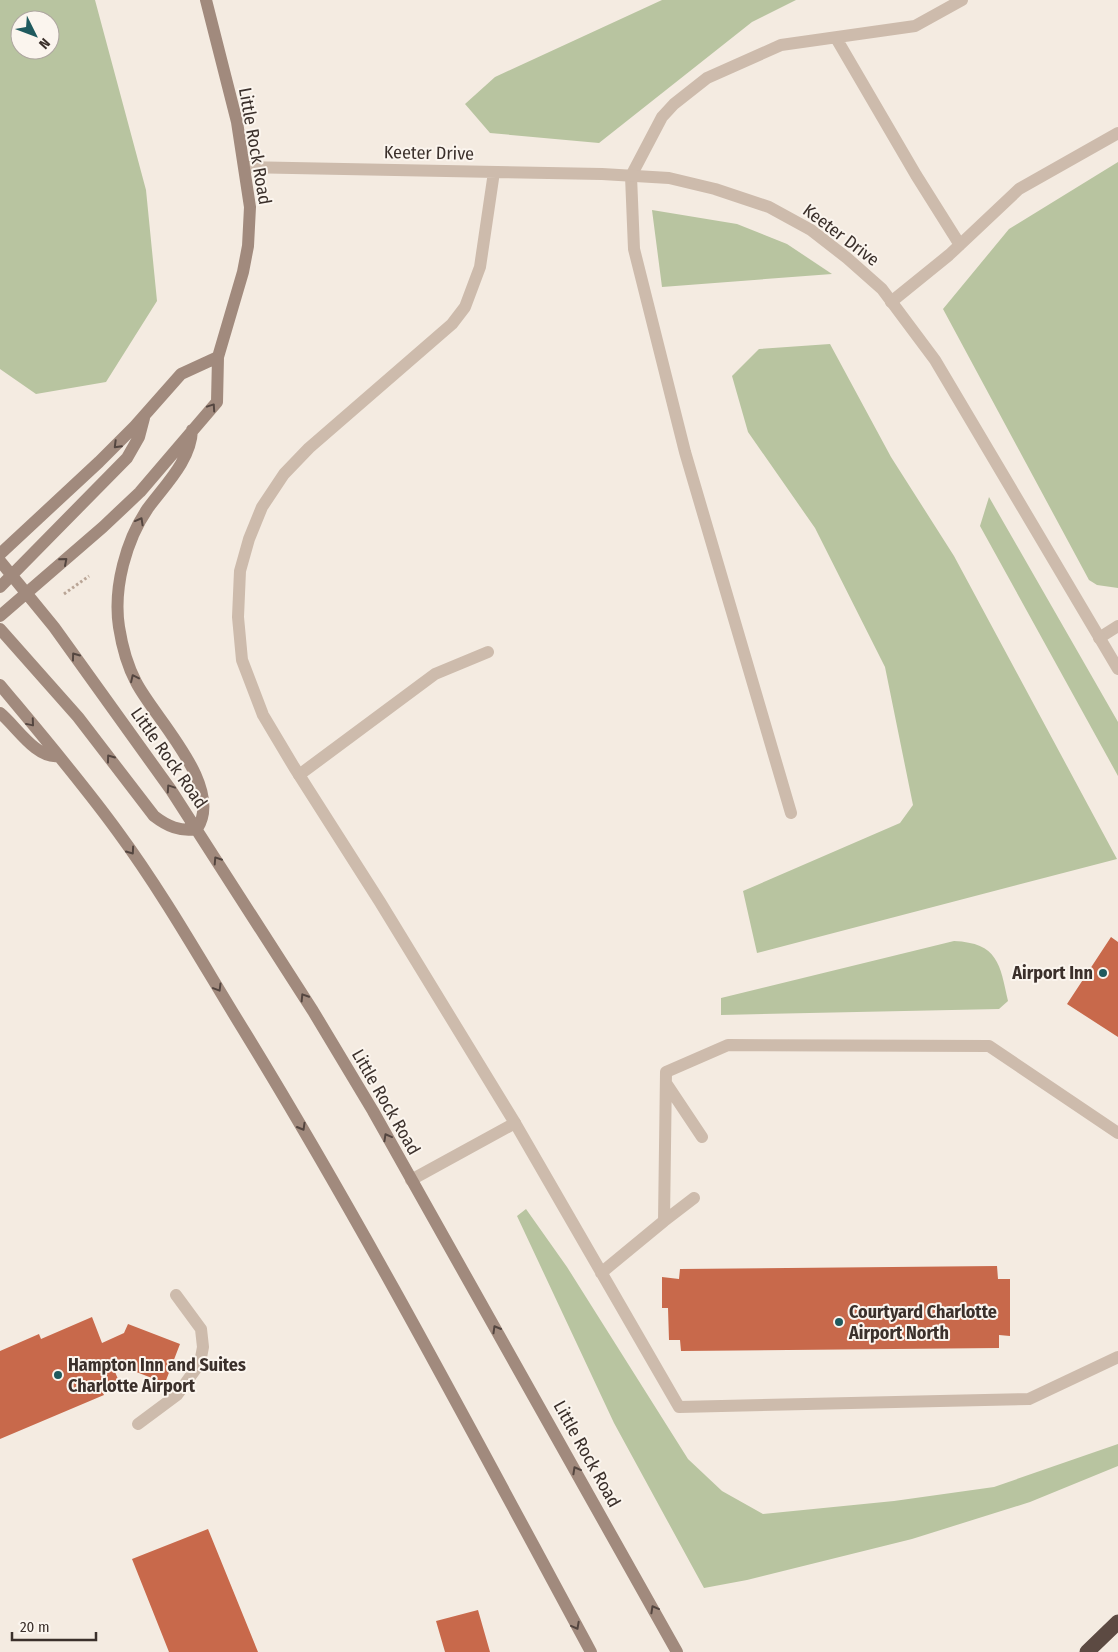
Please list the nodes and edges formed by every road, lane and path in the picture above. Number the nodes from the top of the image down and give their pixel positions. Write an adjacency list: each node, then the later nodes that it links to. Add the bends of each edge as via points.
1 (206, 0): 5 (main road, Little Rock Road)
2 (962, 0): 3 (street, via 915,26)
3 (836, 38): 7 (street, via 781,45 707,78 662,117); 8 (street)
4 (1118, 133): 8 (street, via 1019,189)
5 (245, 167): 6 (street, Keeter Drive); 10 (main road, Little Rock Road, via 250,207 248,246)
6 (494, 172): 7 (street, Keeter Drive); 30 (street, via 480,267 465,307 452,324 309,448 284,474 262,508 249,539 240,571 238,617 242,660 263,715)
7 (631, 176): 9 (street, Keeter Drive, via 669,178 715,188 769,207 811,230 847,258 882,289); 31 (street, via 634,249 641,278 685,452)
8 (960, 245): 9 (street)
9 (891, 302): 24 (street, Keeter Drive, via 936,360)
10 (218, 357): 11 (main road, via 181,374); 12 (main road, Little Rock Road, one-way to 10, via 217,402)
11 (144, 415): 13 (main road, one-way to 13, via 99,462); 15 (main road, via 139,437 127,458)
12 (192, 430): 18 (main road, Little Rock Road, one-way to 12, via 140,492); 32 (main road, one-way to 12, via 203,807 198,781 188,760 136,681 122,642 118,614 121,578 135,532 148,508 180,466 190,445)
13 (0, 554)
14 (0, 561): 15 (main road, Little Rock Road)
15 (12, 575): 17 (main road); 18 (main road, Little Rock Road)
16 (88, 576): 19 (path)
17 (0, 587)
18 (27, 593): 20 (main road, via 13,601); 21 (main road, Little Rock Road); 32 (main road, Little Rock Road, one-way to 18)
19 (64, 594)
20 (0, 600)
21 (0, 616)
22 (1118, 626): 24 (street)
23 (0, 629): 32 (main road, one-way to 23, via 174,828 154,816 99,742)
24 (1099, 638): 26 (street, Keeter Drive)
25 (488, 652): 30 (street, via 435,674)
26 (1118, 669)
27 (0, 685): 29 (main road, one-way to 29)
28 (0, 713): 29 (main road, via 32,746 47,755)
29 (58, 756): 45 (main road, one-way to 45, via 118,831 147,874 292,1110)
30 (299, 775): 34 (street)
31 (791, 813)
32 (197, 828): 37 (main road, Little Rock Road, one-way to 32, via 313,1011)
33 (666, 1083): 35 (street, via 666,1072 728,1045 989,1046); 36 (street); 39 (street)
34 (515, 1123): 37 (street); 40 (street)
35 (1118, 1133)
36 (702, 1137)
37 (411, 1180): 46 (main road, Little Rock Road, one-way to 37)
38 (694, 1198): 39 (street)
39 (664, 1220): 40 (street)
40 (602, 1273): 42 (street, via 679,1408 1029,1399)
41 (176, 1295): 43 (street, via 201,1329 204,1347 200,1363 177,1395)
42 (1118, 1357)
43 (138, 1424)
44 (1118, 1622): 47 (highway)
45 (590, 1652)
46 (677, 1652)
47 (1087, 1652)

